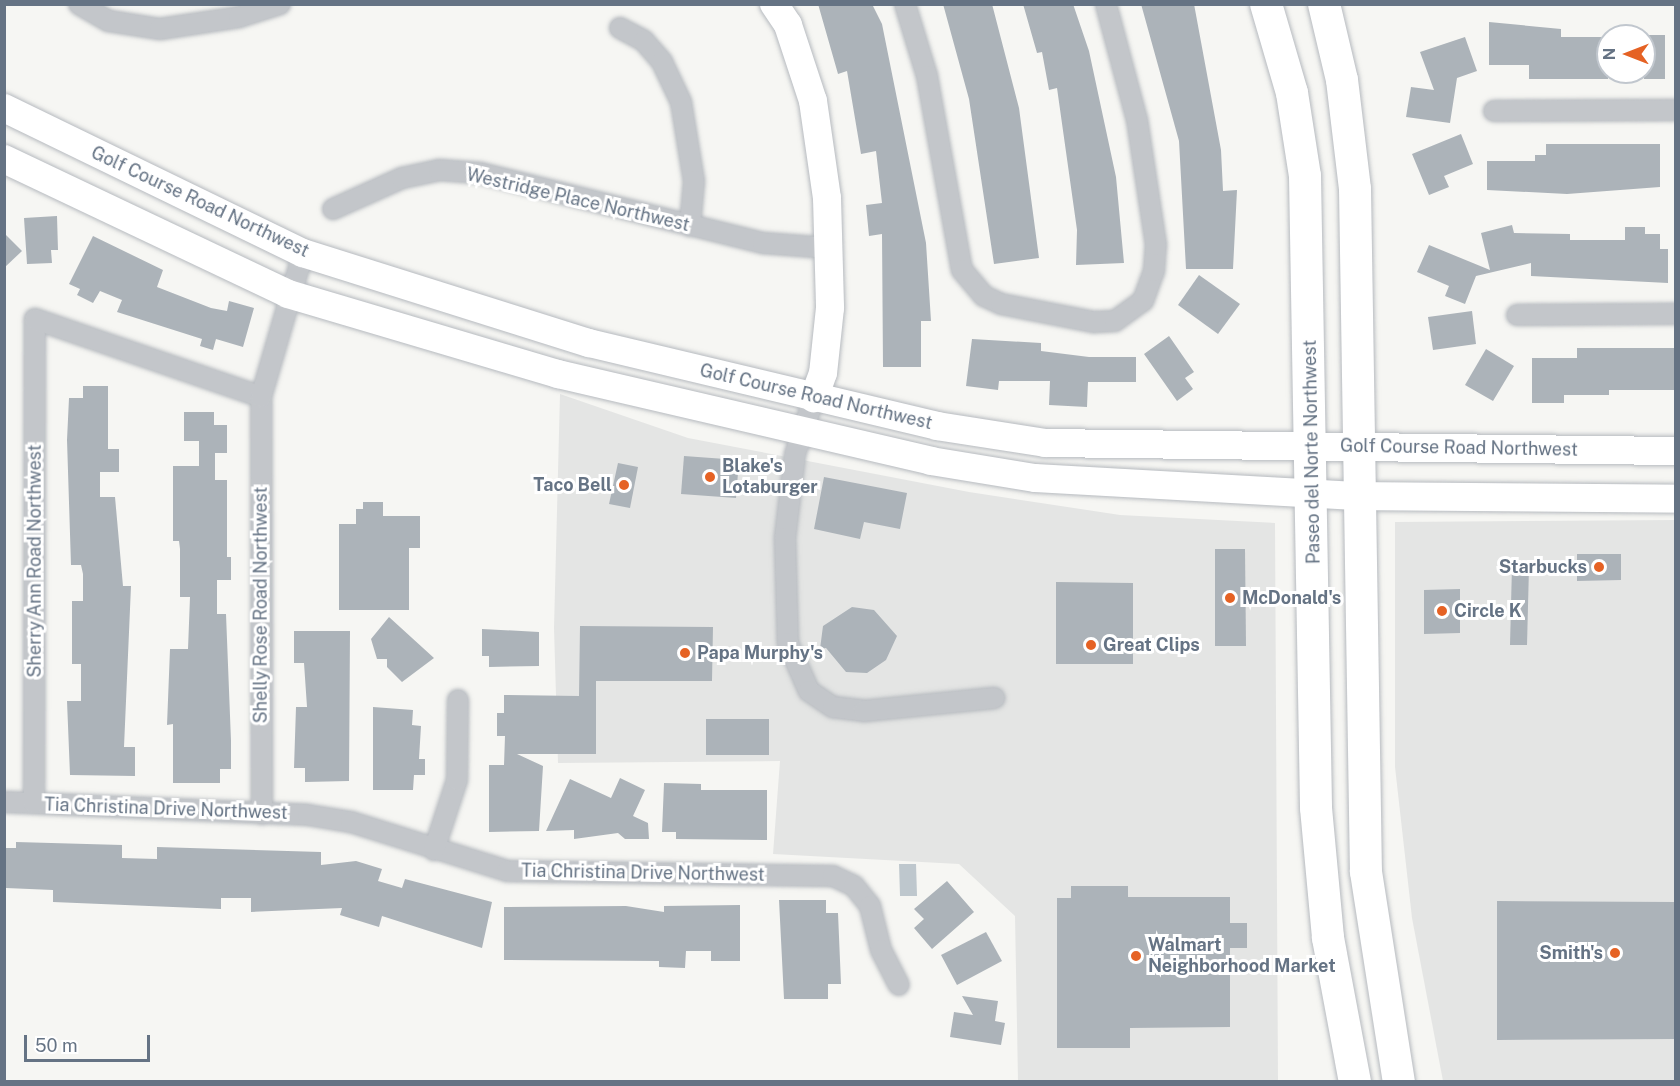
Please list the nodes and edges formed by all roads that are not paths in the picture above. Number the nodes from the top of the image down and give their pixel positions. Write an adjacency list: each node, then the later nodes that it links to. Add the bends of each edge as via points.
1 (79, 4): 2 (street, via 109,21 160,29)
2 (280, 4)
3 (774, 4): 15 (main road, via 788,25 813,101)
4 (905, 4): 5 (street, via 927,76 960,260 969,282 1001,304 1094,322 1115,321 1143,301 1154,271 1152,200)
5 (1107, 4)
6 (1266, 4): 24 (main road, Paseo del Norte Northwest, via 1292,93 1305,176)
7 (1324, 4): 23 (main road, via 1353,164)
8 (620, 28): 14 (street, via 644,41 662,62 681,102 694,181)
9 (4, 108): 16 (main road, Golf Course Road Northwest)
10 (1676, 110): 11 (street)
11 (1494, 111)
12 (4, 159): 17 (main road, Golf Course Road Northwest)
13 (333, 209): 14 (street, Westridge Place Northwest, via 402,178 439,170 480,173)
14 (690, 226): 15 (street, Westridge Place Northwest, via 763,243)
15 (828, 248): 21 (main road, via 830,309 823,373)
16 (303, 253): 17 (street); 21 (main road, Golf Course Road Northwest, via 589,343)
17 (288, 294): 20 (street); 22 (main road, Golf Course Road Northwest, via 558,374)
18 (1676, 314): 19 (street)
19 (1517, 315)
20 (261, 397): 32 (street, Sherry Ann Road Northwest, via 35,320); 33 (street, Shelly Rose Road Northwest)
21 (814, 398): 22 (street); 24 (main road, Golf Course Road Northwest, via 1045,443)
22 (802, 433): 26 (main road, Golf Course Road Northwest, via 1035,478); 29 (street, via 789,488 785,561 788,643 809,691 832,707 864,711)
23 (1360, 446): 24 (main road, Golf Course Road Northwest); 25 (main road, Golf Course Road Northwest); 27 (main road)
24 (1313, 447): 26 (main road, Paseo del Norte Northwest)
25 (1676, 451)
26 (1313, 494): 27 (main road, Golf Course Road Northwest); 36 (main road, Paseo del Norte Northwest, via 1320,873)
27 (1360, 496): 28 (main road, Golf Course Road Northwest); 37 (main road, via 1366,872)
28 (1676, 499)
29 (994, 698)
30 (458, 700): 34 (street, via 457,780)
31 (4, 801): 32 (street, Tia Christina Drive Northwest)
32 (34, 803): 33 (street, Tia Christina Drive Northwest)
33 (262, 813): 34 (street, Tia Christina Drive Northwest, via 351,822)
34 (434, 850): 35 (street, Tia Christina Drive Northwest, via 507,871 542,874 833,876 854,886 870,906 881,950)
35 (899, 985)
36 (1355, 1082)
37 (1399, 1082)

